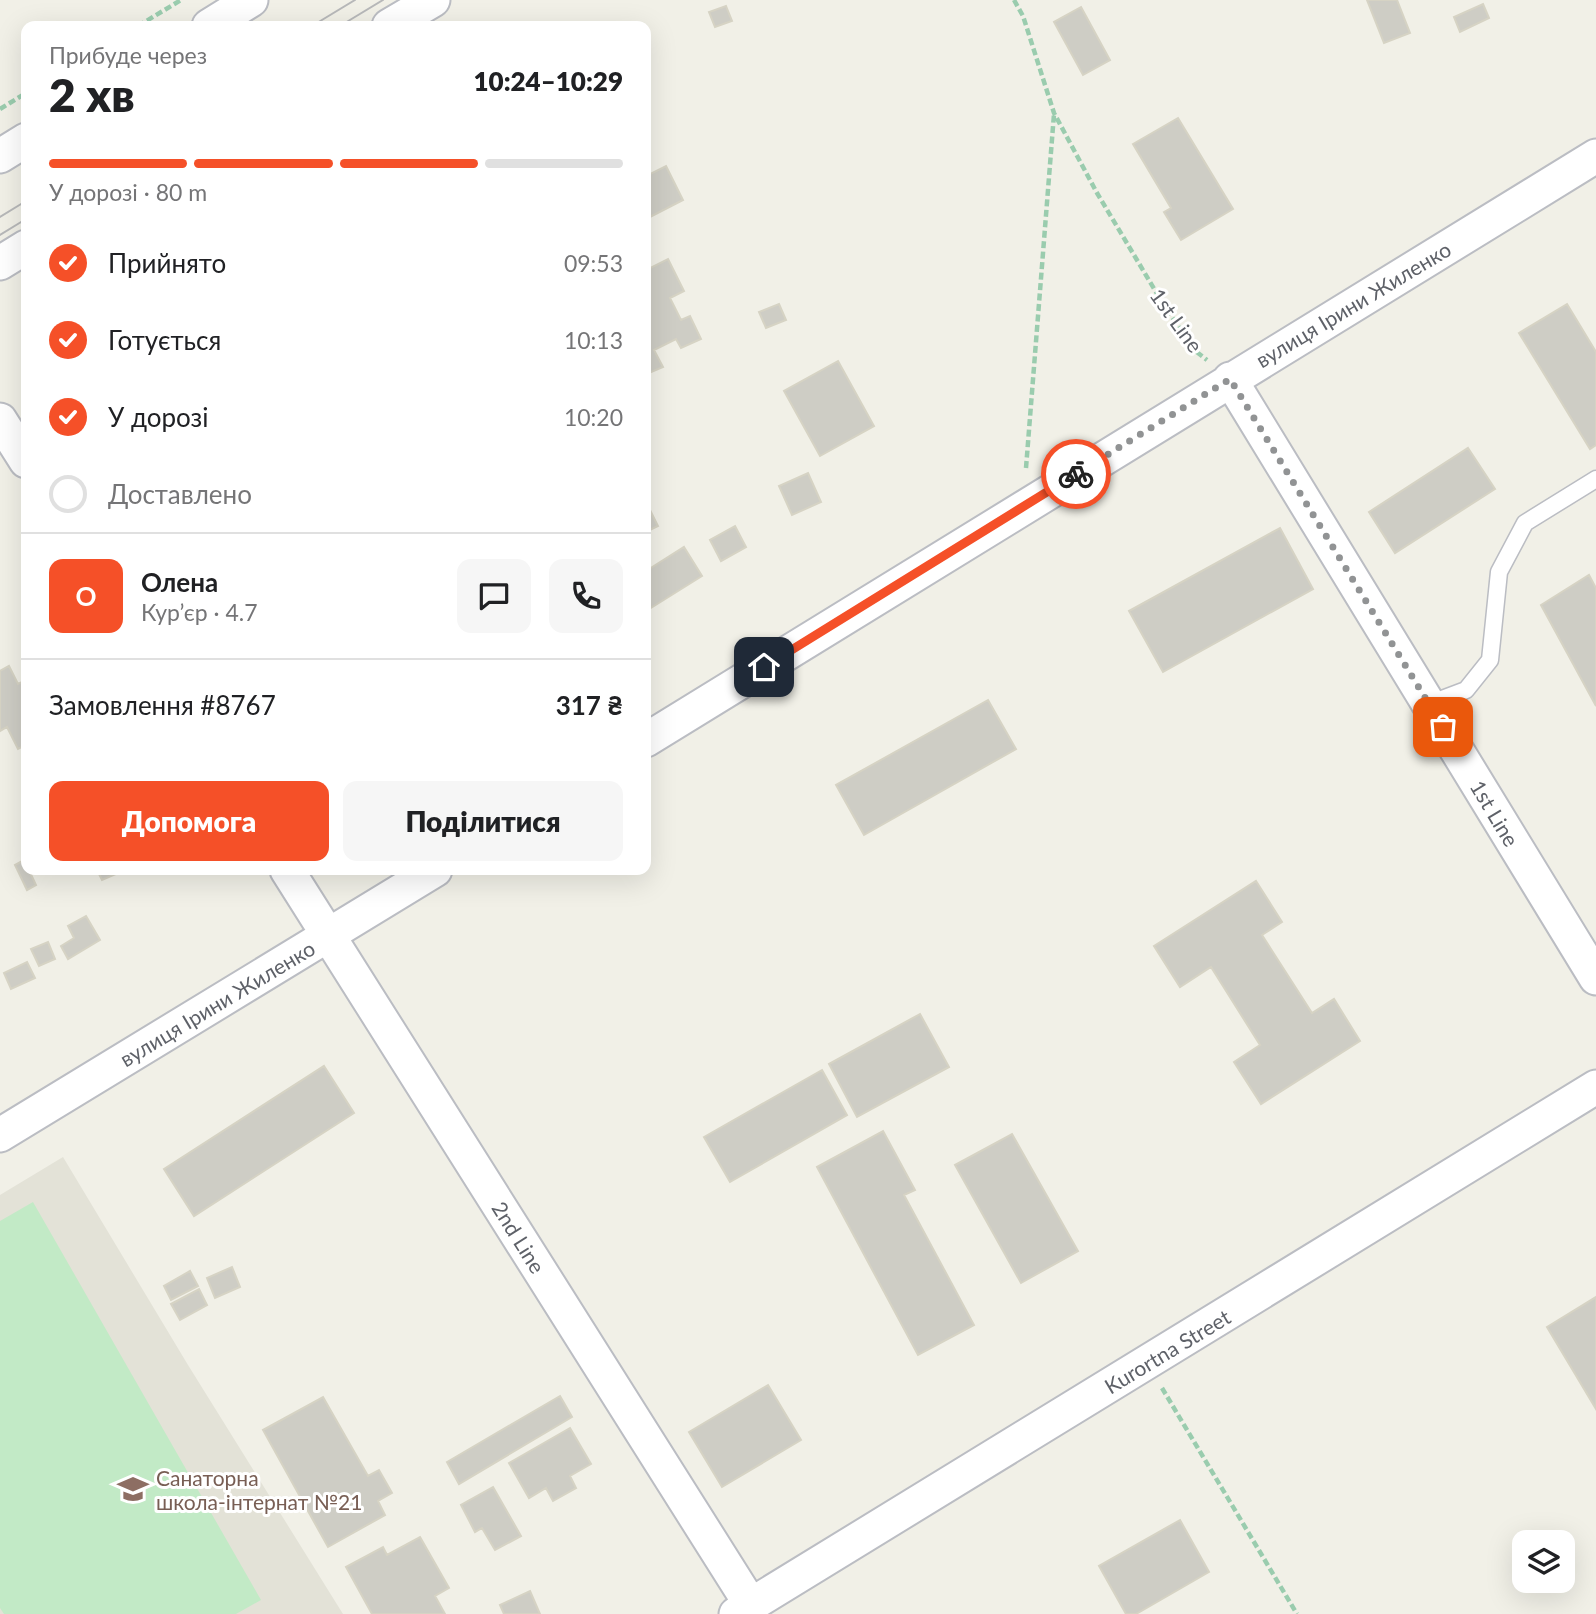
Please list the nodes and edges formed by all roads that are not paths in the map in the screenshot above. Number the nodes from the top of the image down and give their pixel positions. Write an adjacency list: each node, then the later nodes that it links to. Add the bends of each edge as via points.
1 (251, 0): 3 (street)
2 (433, 0): 4 (street)
3 (217, 21)
4 (397, 21)
5 (21, 143): 6 (street)
6 (0, 156)
7 (1596, 156): 10 (street, вулиця Ірини Жиленко)
8 (21, 250): 9 (street)
9 (0, 263)
10 (1230, 379): 14 (street, 1st Line); 15 (street, вулиця Ірини Жиленко)
11 (0, 420): 12 (street)
12 (21, 453)
13 (1596, 479): 14 (lane, via 1525,523 1499,572 1490,660 1465,690)
14 (1429, 704): 19 (street, 1st Line)
15 (651, 737)
16 (290, 875): 18 (street, 2nd Line)
17 (427, 875): 18 (street, вулиця Ірини Жиленко)
18 (329, 935): 21 (street, вулиця Ірини Жиленко); 22 (street, 2nd Line)
19 (1596, 978)
20 (1596, 1087): 22 (street, Kurortna Street)
21 (0, 1135)
22 (744, 1610)

